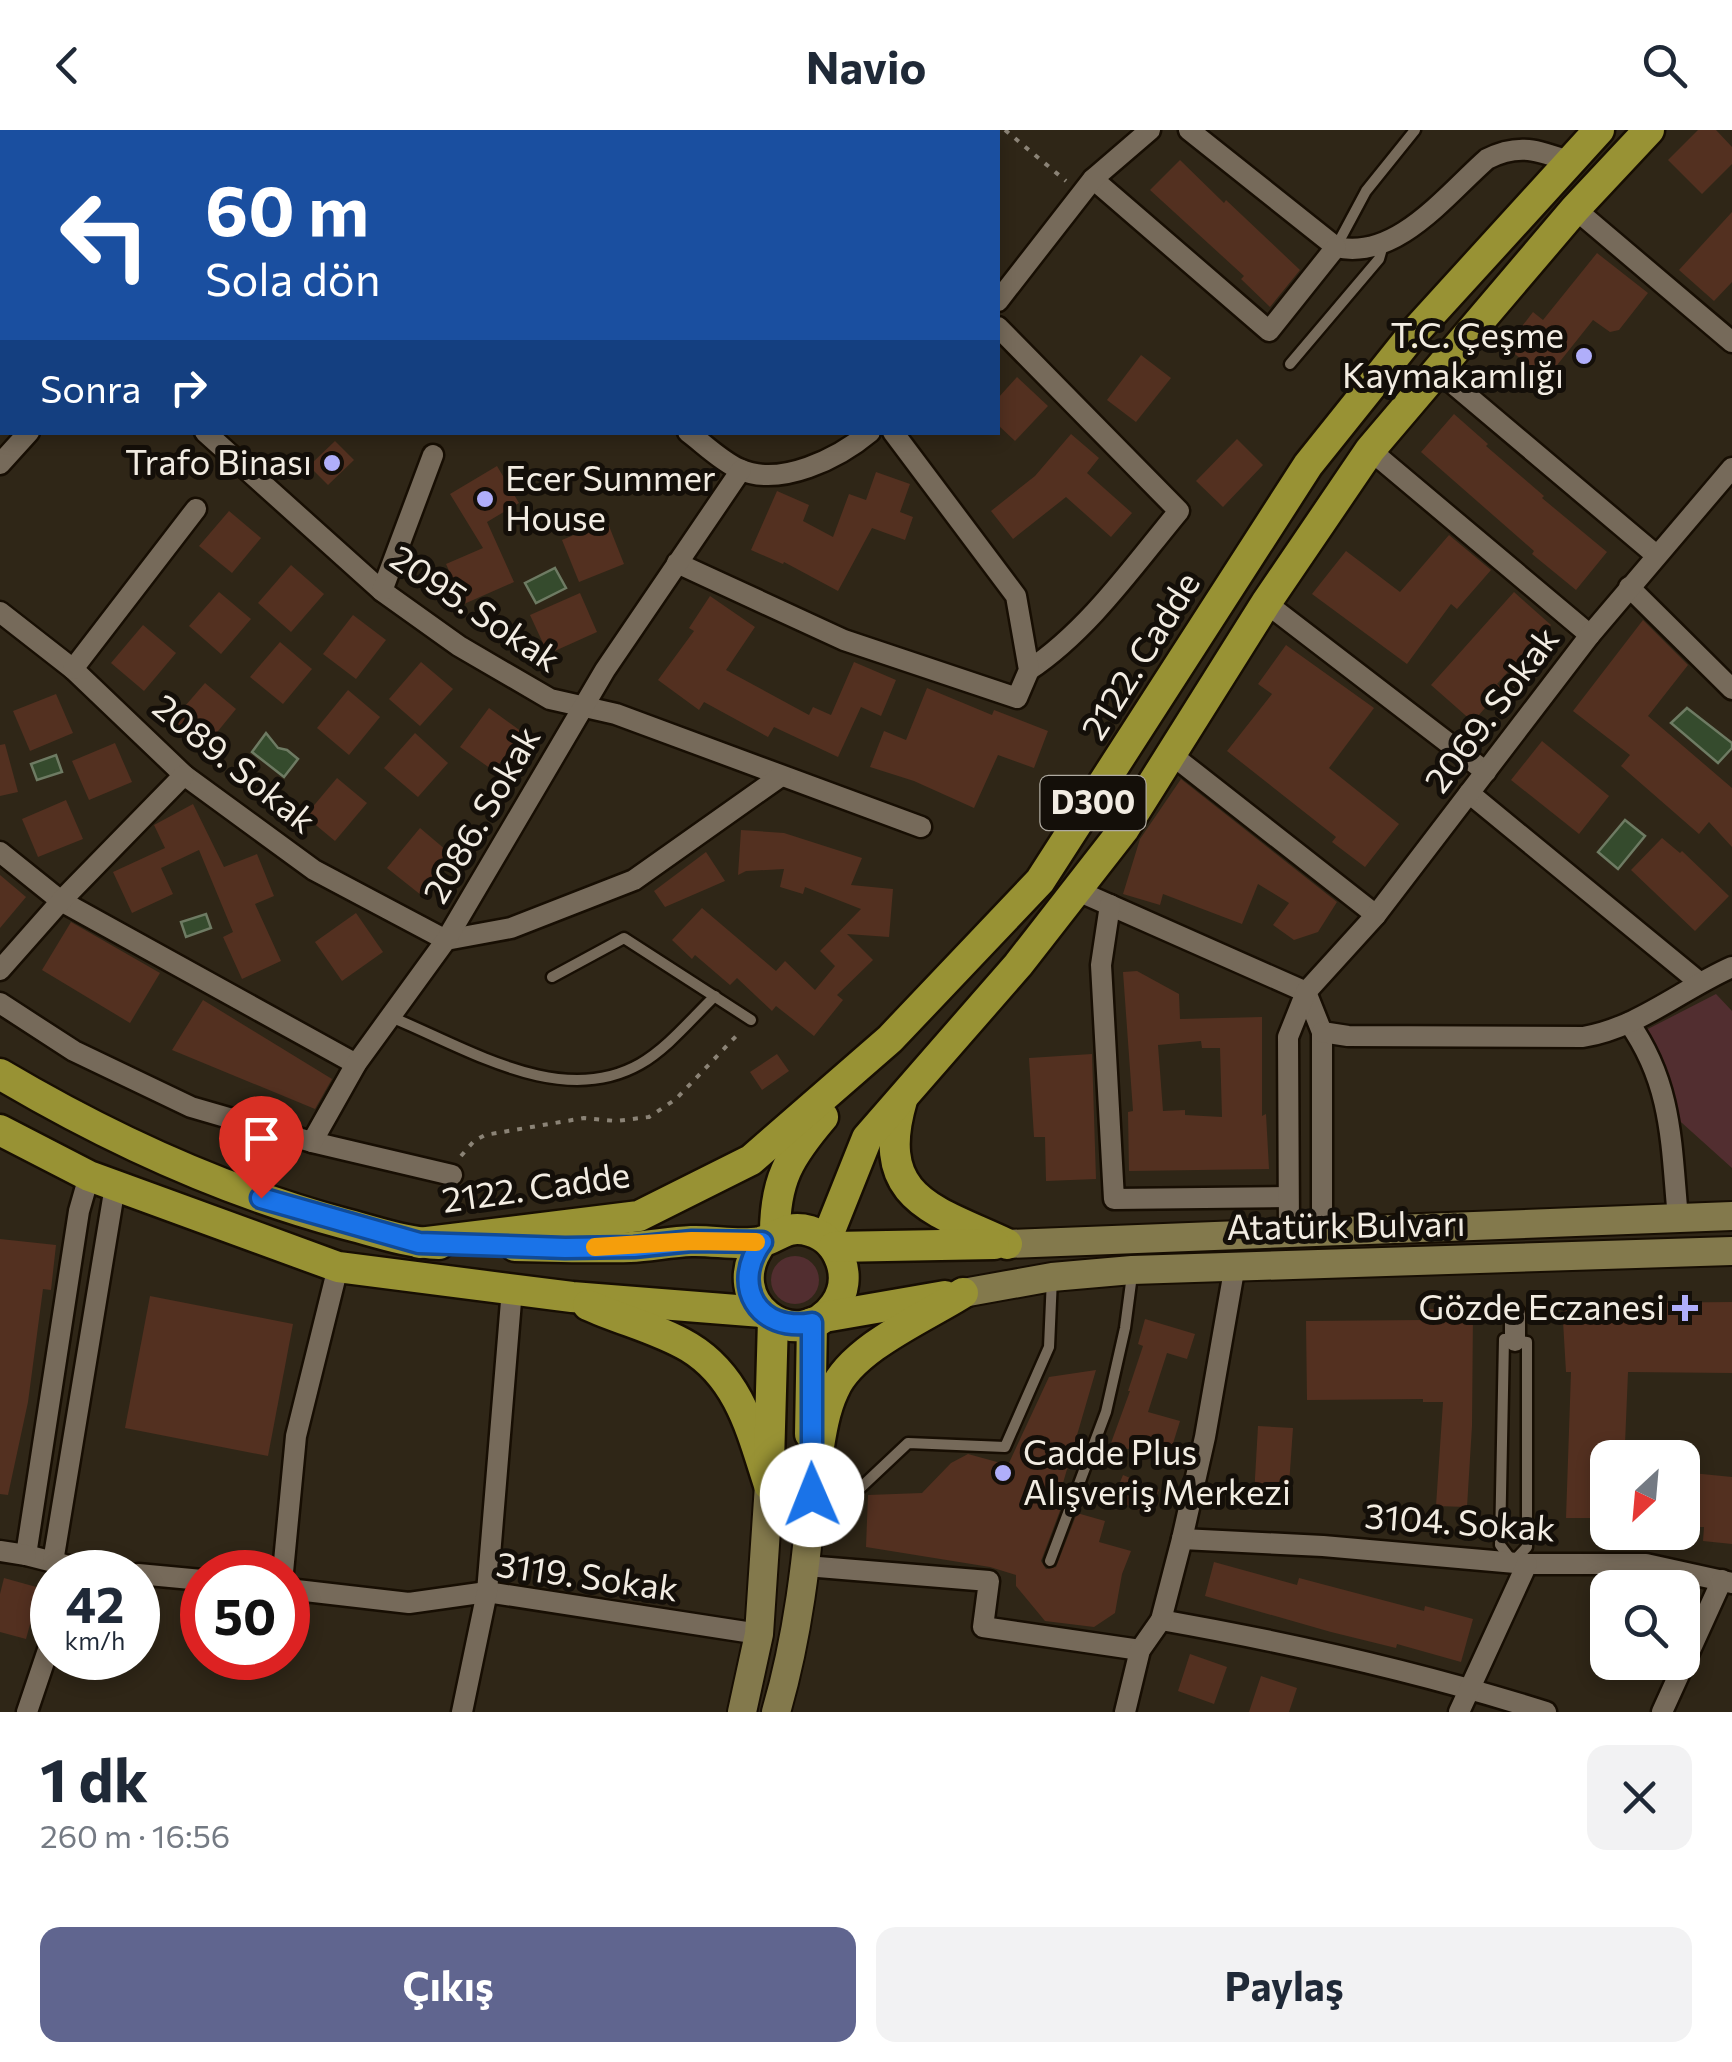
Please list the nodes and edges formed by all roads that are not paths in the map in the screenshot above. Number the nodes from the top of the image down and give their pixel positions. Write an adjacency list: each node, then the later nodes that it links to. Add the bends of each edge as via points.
1 (1150, 130): 7 (street)
2 (1189, 130): 10 (street)
3 (1416, 130): 10 (lane, via 1366,192)
4 (1599, 130): 6 (highway, 2122. Cadde / D300)
5 (1648, 130): 8 (highway, D300)
6 (1570, 162): 9 (street, via 1534,148 1501,152); 61 (highway, 2122. Cadde / D300, via 1412,335 1308,465 1040,881)
7 (1087, 186): 10 (street, via 1269,331); 11 (street)
8 (1576, 209): 13 (street); 15 (highway, D300)
9 (1383, 245): 10 (street); 14 (lane, via 1379,259)
10 (1336, 247)
11 (1000, 298)
12 (1000, 329): 35 (street, via 1179,511 1053,654)
13 (1732, 342)
14 (1290, 364)
15 (1438, 371): 21 (highway, D300); 27 (street)
16 (26, 435): 23 (street)
17 (208, 435): 30 (street, 2095. Sokak)
18 (692, 435): 25 (street)
19 (866, 435): 25 (street, via 814,466 776,474)
20 (896, 435): 35 (street, via 1016,596)
21 (1370, 450): 31 (highway, D300); 33 (street)
22 (433, 454): 30 (street)
23 (0, 464)
24 (1732, 468): 27 (street, 2069. Sokak)
25 (741, 470): 28 (street, 2086. Sokak)
26 (196, 509): 34 (street)
27 (1656, 555): 29 (street, 2069. Sokak)
28 (677, 563): 35 (street, via 844,640 1017,698); 37 (street, 2086. Sokak)
29 (1629, 587): 33 (street, 2069. Sokak); 36 (street)
30 (382, 591): 37 (street, 2095. Sokak, via 458,646 550,699)
31 (1266, 603): 38 (highway, D300); 39 (street)
32 (0, 612): 34 (street, 2089. Sokak)
33 (1590, 636): 39 (street, 2069. Sokak)
34 (73, 669): 40 (street, 2089. Sokak)
35 (1029, 670)
36 (1732, 689)
37 (583, 706): 41 (street, 2095. Sokak); 49 (street, 2086. Sokak)
38 (1172, 755): 45 (highway, D300); 48 (street)
39 (1486, 772): 42 (street, 2069. Sokak)
40 (184, 774): 46 (street); 49 (street, 2089. Sokak, via 314,870)
41 (781, 776): 43 (street, 2095. Sokak); 49 (street, via 634,880 510,928)
42 (1469, 793): 48 (street, 2069. Sokak); 53 (street)
43 (920, 827)
44 (0, 852): 46 (street)
45 (1078, 891): 47 (street); 64 (highway, D300)
46 (61, 901): 51 (street); 62 (street)
47 (1110, 905): 54 (street); 69 (street, via 1101,965 1114,1199)
48 (1376, 914): 54 (street, 2069. Sokak)
49 (446, 940): 57 (street, 2086. Sokak)
50 (1732, 967): 53 (street)
51 (0, 970)
52 (552, 977): 55 (lane, via 624,938)
53 (1699, 982): 59 (street)
54 (1306, 992): 60 (street); 69 (street, via 1288,1036)
55 (715, 996): 57 (lane, via 645,1061 577,1082 528,1074); 58 (lane)
56 (0, 1003): 66 (street, via 74,1050 191,1108)
57 (390, 1016): 62 (street, 2086. Sokak)
58 (751, 1020)
59 (1630, 1023): 60 (street, via 1583,1037); 71 (street, via 1664,1094)
60 (1322, 1032): 72 (street)
61 (890, 1039): 74 (highway, via 800,1144 783,1173); 75 (highway, 2122. Cadde / D300, via 751,1160 640,1216)
62 (356, 1064): 66 (street, 2086. Sokak)
63 (0, 1074): 75 (highway, D300, via 82,1122 228,1188)
64 (905, 1092): 76 (highway, D300, via 866,1138); 77 (highway, via 895,1144 906,1185 933,1212)
65 (0, 1130): 68 (highway)
66 (312, 1142): 67 (street)
67 (452, 1175)
68 (102, 1181): 80 (highway); 93 (street); 96 (street, via 79,1211)
69 (1288, 1197): 73 (street)
70 (1732, 1216): 71 (main road, Atatürk Bulvarı)
71 (1678, 1218): 72 (main road, Atatürk Bulvarı)
72 (1322, 1230): 73 (main road, Atatürk Bulvarı)
73 (1288, 1232): 77 (main road, Atatürk Bulvarı)
74 (769, 1238): 75 (highway, via 565,1248); 76 (highway, via 807,1230); 87 (highway, via 753,1254 748,1285)
75 (419, 1243)
76 (831, 1243): 77 (highway); 88 (highway, D300, via 842,1261 842,1292)
77 (1007, 1244)
78 (1732, 1250): 79 (main road, Atatürk Bulvarı)
79 (1235, 1265): 81 (main road, Atatürk Bulvarı); 92 (street)
80 (338, 1267): 83 (highway); 94 (street, via 296,1436)
81 (1132, 1270): 82 (main road, Atatürk Bulvarı); 98 (lane, via 1106,1412)
82 (1052, 1278): 84 (main road, Atatürk Bulvarı); 91 (lane, via 1049,1347 1005,1447 908,1443 856,1492)
83 (512, 1289): 85 (highway); 103 (street)
84 (963, 1293): 88 (highway); 91 (highway, via 845,1370 833,1391)
85 (572, 1297): 87 (highway); 90 (highway, via 692,1348 728,1380 744,1407)
86 (1515, 1314): 89 (street)
87 (768, 1316): 88 (highway, via 786,1324); 90 (highway)
88 (818, 1320): 91 (highway)
89 (1515, 1341): 99 (lane, via 1527,1342 1527,1547); 99 (lane, via 1504,1339 1500,1546)
90 (769, 1485): 105 (main road)
91 (812, 1488): 100 (main road)
92 (1182, 1539): 99 (street, 3104. Sokak); 104 (street)
93 (55, 1550)
94 (285, 1550)
95 (0, 1551): 96 (street)
96 (26, 1555): 97 (street)
97 (30, 1556)
98 (1050, 1561)
99 (1520, 1563): 101 (street, 3104. Sokak, via 1646,1564); 108 (street)
100 (806, 1566): 106 (street, via 989,1581 982,1627); 112 (main road)
101 (1727, 1582): 116 (street)
102 (310, 1591): 103 (street, 3119. Sokak, via 408,1602)
103 (487, 1592): 105 (street, 3119. Sokak); 110 (street)
104 (1161, 1620): 106 (street); 108 (street)
105 (758, 1634): 111 (main road)
106 (1140, 1650): 113 (street)
107 (38, 1680): 109 (street)
108 (1469, 1688): 114 (street); 115 (street)
109 (27, 1712)
110 (462, 1712)
111 (742, 1712)
112 (776, 1712)
113 (1125, 1712)
114 (1459, 1712)
115 (1546, 1712)
116 (1662, 1712)

